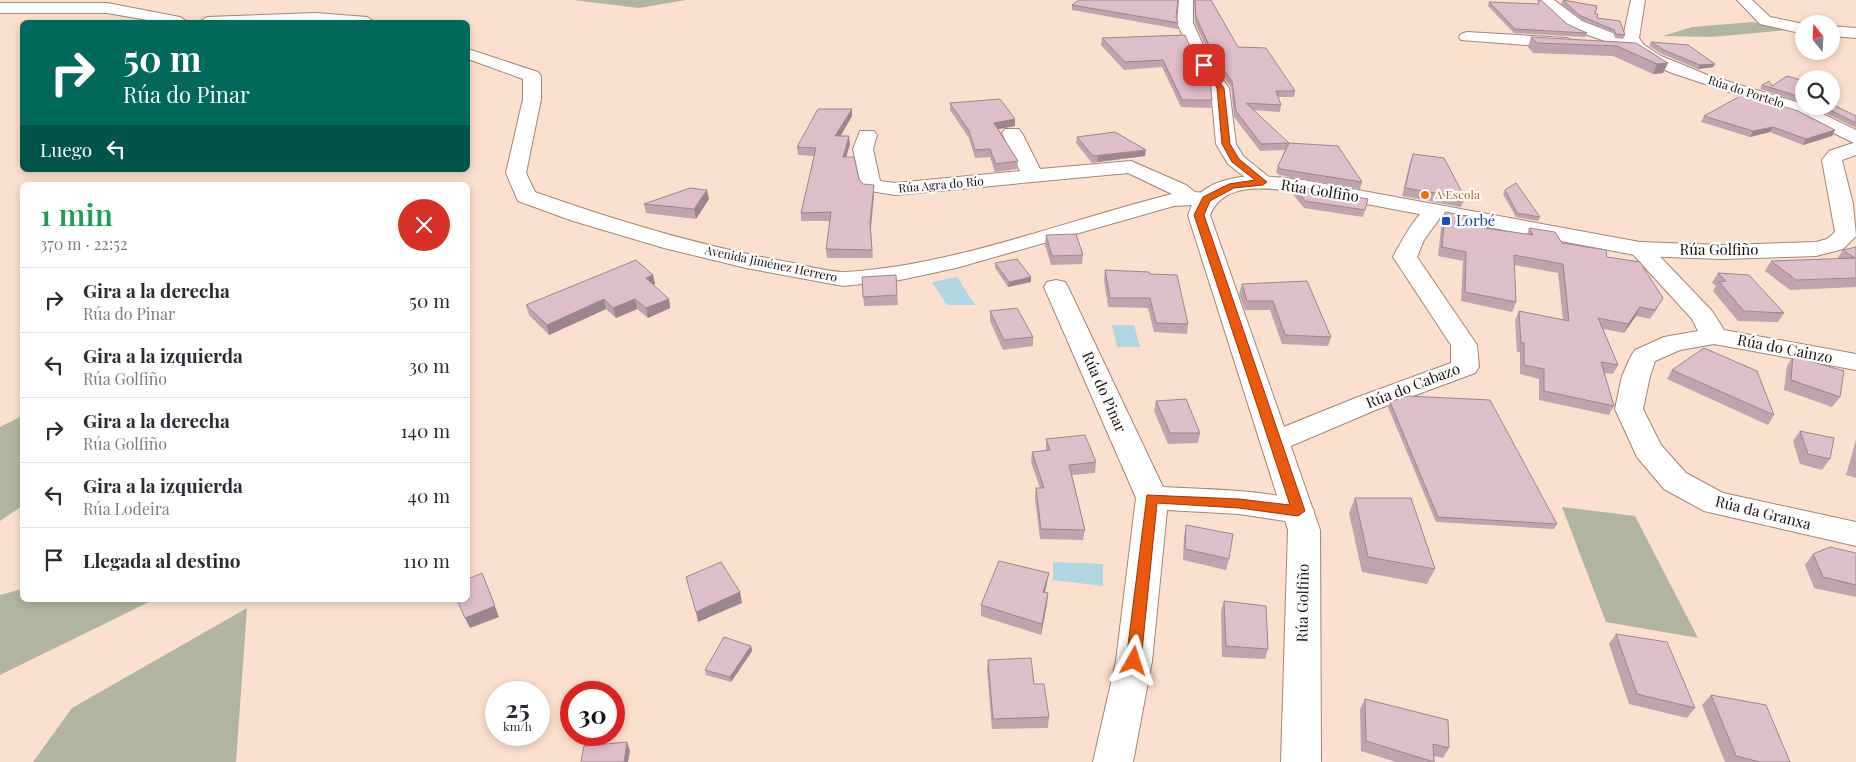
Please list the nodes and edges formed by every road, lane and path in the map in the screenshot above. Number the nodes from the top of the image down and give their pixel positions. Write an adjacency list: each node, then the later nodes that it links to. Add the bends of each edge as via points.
1 (1186, 0): 20 (street, via 1185,23 1204,65 1220,88 1226,144 1235,160)
2 (1545, 0): 13 (street, via 1585,30)
3 (1638, 0): 13 (street, via 1631,37)
4 (1744, 0): 9 (street, via 1765,21)
5 (0, 8): 6 (street, via 108,8)
6 (170, 20)
7 (262, 20): 8 (street)
8 (342, 20)
9 (1795, 26)
10 (1840, 32): 11 (street)
11 (1856, 33)
12 (1468, 37): 13 (street, Rúa do Portelo)
13 (1636, 46): 17 (street, Rúa do Portelo, via 1664,64 1796,108)
14 (470, 55): 21 (street, Avenida Jiménez Herrero, via 532,76 532,98 516,173 526,196 608,224 746,261 843,279 900,273 956,261 1172,200)
15 (1012, 133): 19 (street)
16 (867, 135): 19 (street, Rúa Agra do Río, via 863,149 871,186 895,189)
17 (1856, 138)
18 (1856, 148): 23 (street, Rúa Golfiño, via 1836,154 1832,160 1846,234 1835,244 1816,249 1721,252)
19 (1033, 177): 21 (street, Rúa Agra do Río, via 1131,168)
20 (1263, 182): 21 (street, Rúa Golfiño, via 1232,185); 22 (street, Rúa Golfiño, via 1303,186)
21 (1198, 198): 27 (street, Rúa Golfiño, via 1199,215)
22 (1434, 211): 23 (street, Rúa Golfiño); 27 (street, Rúa do Cabazo, via 1405,257 1464,345 1465,367)
23 (1640, 249): 25 (street, via 1703,316)
24 (1056, 287): 28 (street, Rúa do Pinar)
25 (1714, 336): 26 (street, Rúa do Cainzo); 30 (street, Rúa da Granxa, via 1672,343 1644,356 1629,410 1648,450 1675,482 1716,503)
26 (1856, 362)
27 (1276, 441): 29 (street, Rúa Golfiño)
28 (1152, 498): 29 (street, via 1239,503); 31 (street, via 1134,661)
29 (1298, 511): 32 (street, Rúa Golfiño, via 1304,530)
30 (1856, 534)
31 (1112, 762)
32 (1301, 762)

